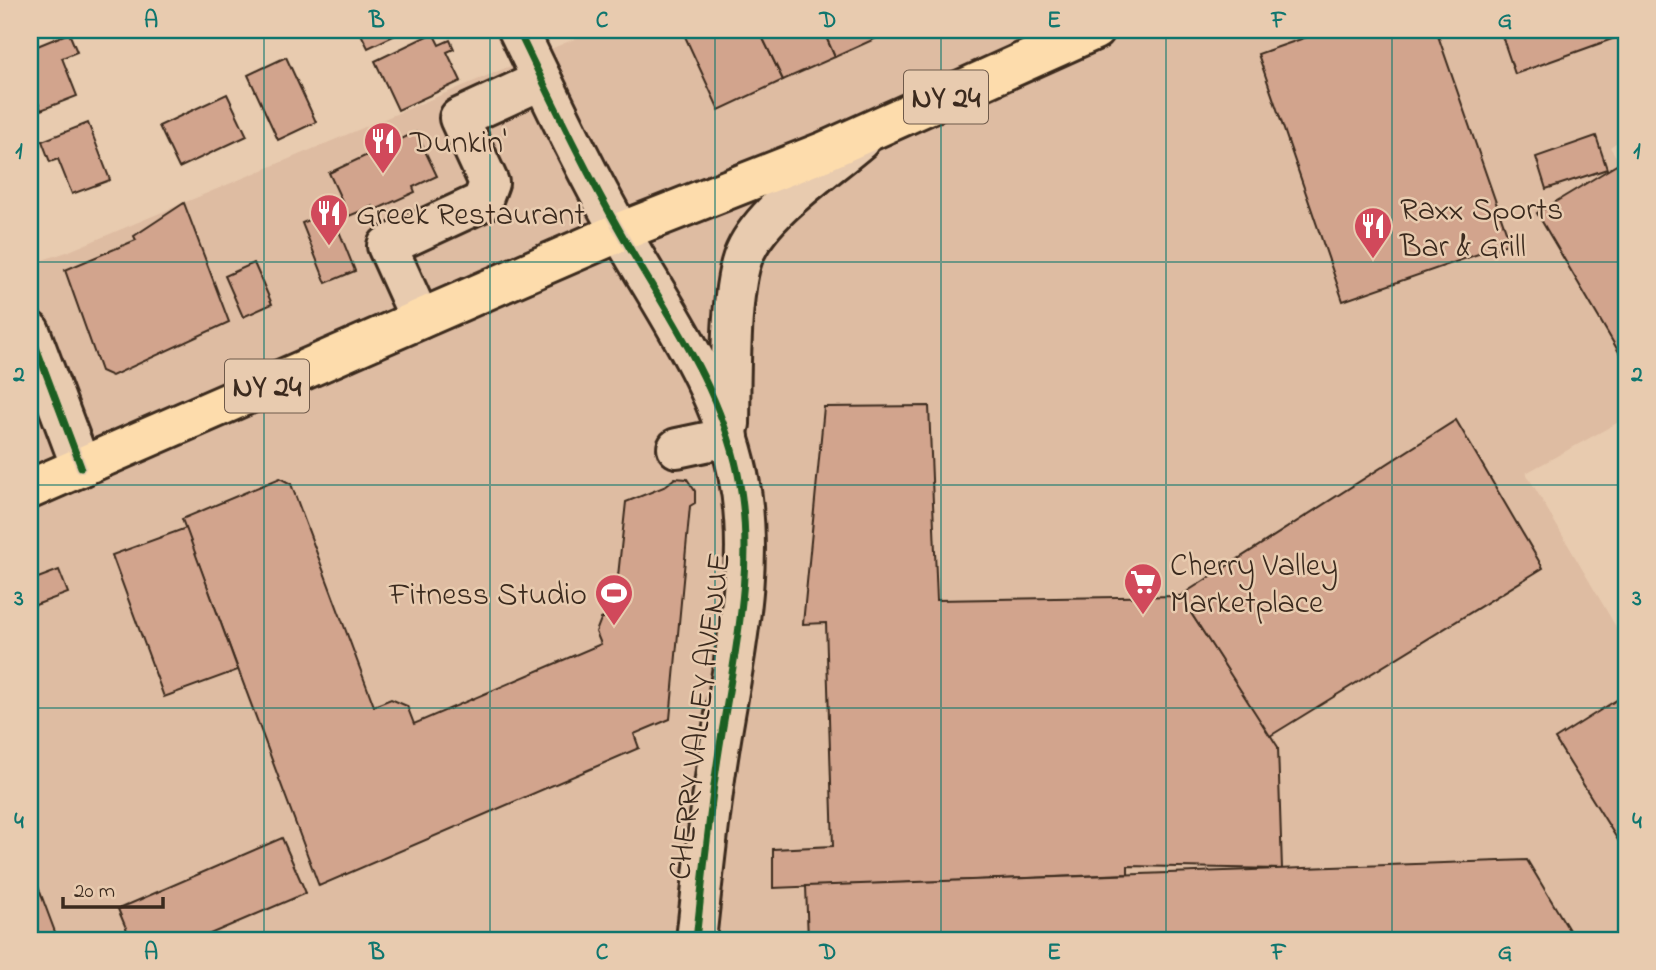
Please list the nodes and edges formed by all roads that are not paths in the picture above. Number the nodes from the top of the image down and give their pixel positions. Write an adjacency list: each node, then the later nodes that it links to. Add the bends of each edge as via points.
1 (518, 30): 3 (street, CHERRY VALLEY AVENUE)
2 (1095, 30): 4 (main road, NY 24)
3 (542, 80): 5 (street, CHERRY VALLEY AVENUE); 6 (street, via 459,118 489,183 482,202 387,246)
4 (870, 131): 5 (main road, NY 24); 8 (street, via 786,203 745,252 737,289)
5 (620, 232): 6 (main road, NY 24); 8 (street, CHERRY VALLEY AVENUE, via 686,339)
6 (420, 319): 10 (main road, NY 24)
7 (30, 331): 10 (street)
8 (729, 437): 9 (street); 12 (street, CHERRY VALLEY AVENUE, via 744,516 744,576 711,798)
9 (677, 448)
10 (81, 467): 11 (main road, NY 24)
11 (30, 489)
12 (696, 940)

